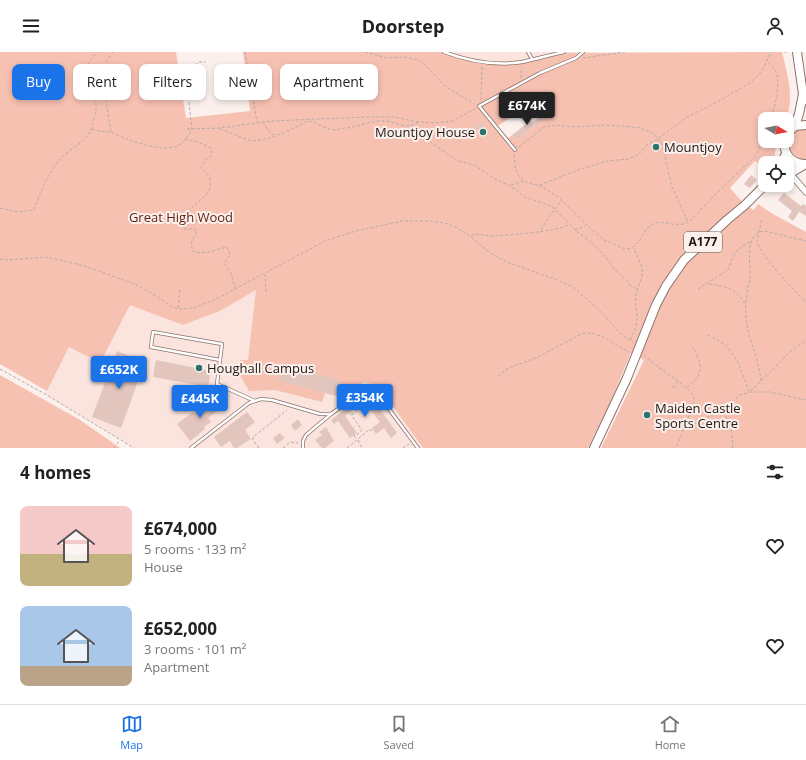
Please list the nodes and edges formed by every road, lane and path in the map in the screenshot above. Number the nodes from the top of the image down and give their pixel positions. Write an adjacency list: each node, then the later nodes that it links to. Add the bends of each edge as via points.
1 (97, 52): 34 (path, via 84,69 84,80 96,102)
2 (113, 52): 37 (path, via 106,62 105,93)
3 (246, 52): 27 (path)
4 (365, 52): 24 (path, via 387,58 406,57 418,60 445,86)
5 (444, 52): 17 (lane)
6 (528, 52): 15 (lane)
7 (564, 52): 15 (lane)
8 (583, 52): 14 (lane)
9 (625, 52): 14 (path)
10 (771, 52): 19 (path)
11 (784, 52): 12 (path)
12 (788, 52)
13 (797, 52): 22 (main road)
14 (576, 58): 21 (lane, via 553,66)
15 (532, 59): 18 (lane)
16 (206, 62): 20 (path)
17 (482, 62): 18 (lane); 24 (path)
18 (522, 62): 21 (path)
19 (767, 62): 25 (path, via 774,68 777,80 777,96); 40 (path, via 750,83 687,117)
20 (196, 64)
21 (523, 82): 24 (lane)
22 (805, 97): 32 (main road)
23 (189, 100): 36 (path)
24 (480, 105): 29 (path, via 454,121); 42 (lane)
25 (772, 112)
26 (308, 120): 28 (path); 29 (path, via 381,116); 31 (path, via 336,130 379,121); 38 (path)
27 (257, 122): 28 (path); 33 (path)
28 (263, 122): 38 (path)
29 (418, 122): 31 (path)
30 (806, 125): 32 (main road)
31 (411, 126): 49 (path, via 458,161 474,166)
32 (795, 126)
33 (220, 128): 36 (path); 38 (path, via 250,140 259,141)
34 (92, 129): 37 (path); 53 (path, via 82,142 60,160 43,187 34,210 18,212)
35 (187, 129): 36 (path)
36 (192, 129): 39 (path)
37 (111, 132): 39 (path, via 137,142 167,148 179,145)
38 (274, 136)
39 (185, 139): 69 (path, via 211,148 212,151 201,167 209,178 208,193 189,213 189,217 197,219 196,222 184,225 183,228 197,231 191,243 191,248 197,253 227,247 230,255 224,263 231,272)
40 (657, 140): 42 (path, via 654,134 640,128 557,125 544,127); 48 (path, via 648,144 638,155 628,159 578,170); 56 (path, via 662,144 672,187)
41 (760, 148): 56 (path, via 754,158)
42 (515, 150): 47 (path, via 515,167)
43 (794, 162): 44 (main road)
44 (806, 164): 45 (main road)
45 (794, 170)
46 (794, 179): 51 (street)
47 (524, 181): 48 (path); 49 (path)
48 (539, 185): 52 (path)
49 (510, 186): 54 (path, via 525,197)
50 (758, 192): 120 (main road, A177, via 684,260 666,286)
51 (806, 192)
52 (562, 200): 54 (path); 58 (path)
53 (0, 208)
54 (554, 209): 57 (path); 60 (path)
55 (761, 220): 61 (path)
56 (688, 222): 65 (path, via 656,223 650,226)
57 (569, 223): 59 (path); 60 (path, via 560,228)
58 (586, 225): 59 (path); 65 (path, via 604,240 625,249)
59 (575, 230): 71 (path, via 591,242 614,269)
60 (541, 231): 62 (path)
61 (760, 231): 63 (path); 64 (path); 74 (path, via 758,246 784,281)
62 (470, 236): 67 (path, via 444,223 402,220 325,241); 79 (path, via 490,253 510,263 573,287)
63 (751, 241): 68 (path, via 733,254 728,270); 75 (path, via 750,280)
64 (806, 241)
65 (634, 247): 71 (path, via 642,268 641,284)
66 (0, 260): 76 (path, via 46,257 85,266 137,285)
67 (265, 273): 69 (path); 73 (path)
68 (708, 284): 72 (path); 75 (path, via 728,287)
69 (235, 288): 76 (path, via 197,307)
70 (180, 289): 76 (path)
71 (637, 289): 79 (path, via 635,298 638,321)
72 (698, 289)
73 (266, 294)
74 (806, 302)
75 (745, 303): 87 (path, via 748,330)
76 (178, 309)
77 (708, 335): 91 (path, via 726,345 738,360)
78 (806, 340): 87 (path)
79 (630, 341): 80 (path)
80 (635, 344)
81 (693, 347): 90 (path, via 700,364 697,379)
82 (631, 353): 86 (path, via 589,332 536,358 508,368)
83 (641, 359): 88 (path, via 644,355)
84 (220, 360): 84 (lane, via 222,344 153,332 151,347); 93 (lane, via 217,384)
85 (0, 369): 107 (path)
86 (498, 376)
87 (761, 381): 91 (path)
88 (678, 382): 89 (path); 90 (path)
89 (673, 388)
90 (687, 388): 100 (path, via 694,396)
91 (750, 392): 92 (path, via 770,392); 97 (path, via 740,395)
92 (806, 400)
93 (254, 401): 94 (lane, via 272,400); 112 (lane)
94 (292, 406): 98 (lane, via 320,414); 113 (path, via 253,437)
95 (344, 406): 98 (lane); 99 (path); 108 (lane, via 359,394 370,392 380,397)
96 (357, 407): 99 (path)
97 (723, 411): 100 (path); 122 (path, via 731,428)
98 (331, 414): 109 (lane, via 306,435)
99 (351, 415): 102 (path)
100 (683, 428): 121 (path)
101 (373, 429): 103 (path)
102 (362, 430): 103 (path); 105 (path)
103 (364, 433): 106 (path)
104 (354, 435): 106 (path)
105 (357, 435)
106 (357, 439): 116 (path); 117 (path)
107 (120, 440): 110 (path); 111 (path)
108 (413, 441): 118 (path); 119 (lane)
109 (302, 444): 114 (path, via 290,442); 115 (lane)
110 (114, 448)
111 (134, 448)
112 (192, 448)
113 (259, 448)
114 (284, 448)
115 (303, 448)
116 (346, 448)
117 (362, 448)
118 (403, 448)
119 (418, 448)
120 (594, 448)
121 (676, 448)
122 (734, 448)

